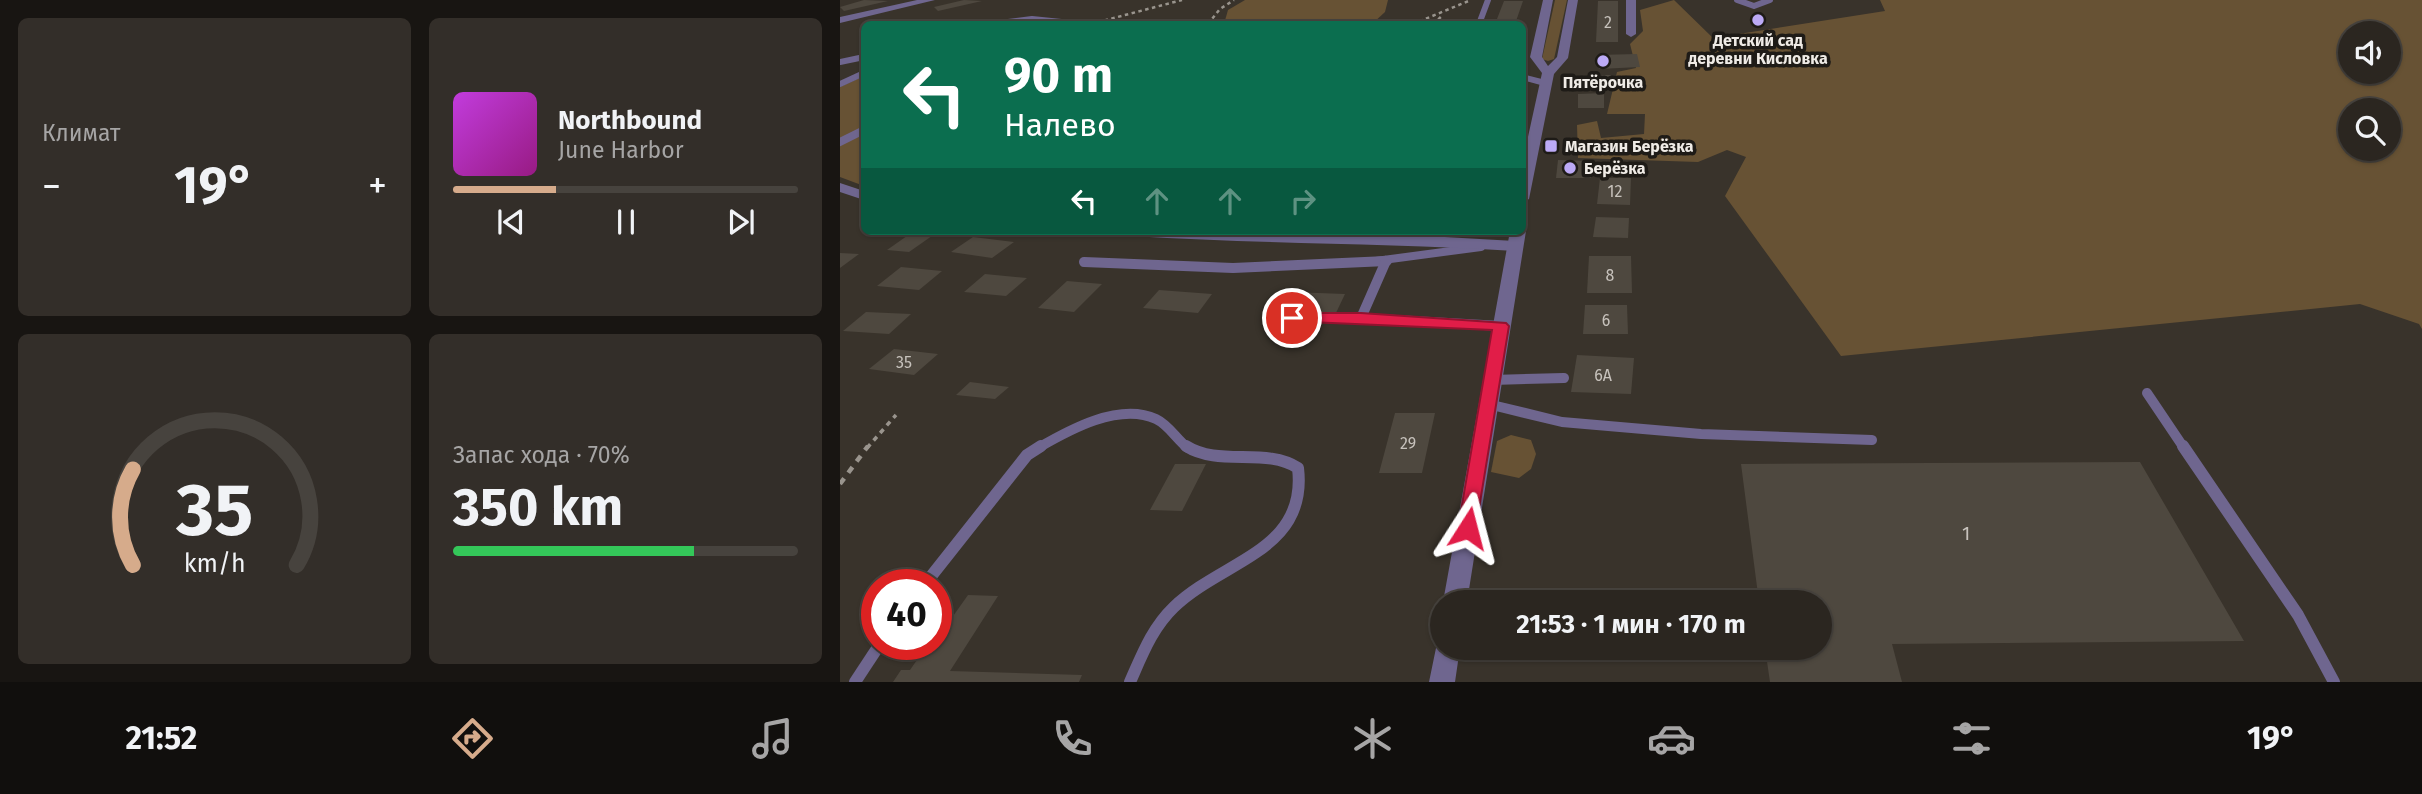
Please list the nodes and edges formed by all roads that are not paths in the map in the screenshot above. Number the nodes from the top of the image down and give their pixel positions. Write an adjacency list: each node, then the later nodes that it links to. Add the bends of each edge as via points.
1 (930, 0): 8 (street)
2 (1488, 0): 11 (lane)
3 (1548, 0): 17 (street, via 1536,57)
4 (1573, 0): 17 (street, via 1562,58)
5 (1632, 0): 12 (street)
6 (1737, 0): 7 (lane, via 1754,6)
7 (1770, 0)
8 (840, 20)
9 (1016, 21): 10 (lane)
10 (1052, 21)
11 (1480, 21)
12 (1631, 34)
13 (861, 58): 14 (lane)
14 (840, 62)
15 (861, 74): 18 (lane)
16 (1526, 77): 17 (lane)
17 (1546, 78): 21 (street)
18 (840, 84)
19 (861, 132): 20 (lane)
20 (840, 142)
21 (1526, 179)
22 (840, 187): 23 (street)
23 (861, 196)
24 (1258, 235): 26 (street)
25 (1516, 238): 26 (street); 31 (street)
26 (1484, 246): 27 (lane)
27 (1386, 260): 28 (lane, via 1242,269); 30 (lane)
28 (1084, 262)
29 (1292, 318): 30 (lane)
30 (1361, 318): 31 (lane)
31 (1501, 326): 33 (street)
32 (1564, 378): 33 (lane)
33 (1492, 380): 35 (street)
34 (2147, 393): 44 (lane, via 2298,615)
35 (1488, 404): 36 (lane, via 1562,422 1701,434); 38 (street)
36 (1872, 440)
37 (937, 569): 42 (lane, via 1027,454 1047,440 1096,421 1145,416 1157,419 1192,451 1286,460 1298,468 1302,484 1284,533 1207,580 1170,610)
38 (1457, 590)
39 (869, 660): 41 (lane)
40 (1446, 660): 43 (street)
41 (855, 682)
42 (1130, 682)
43 (1442, 682)
44 (2334, 682)

